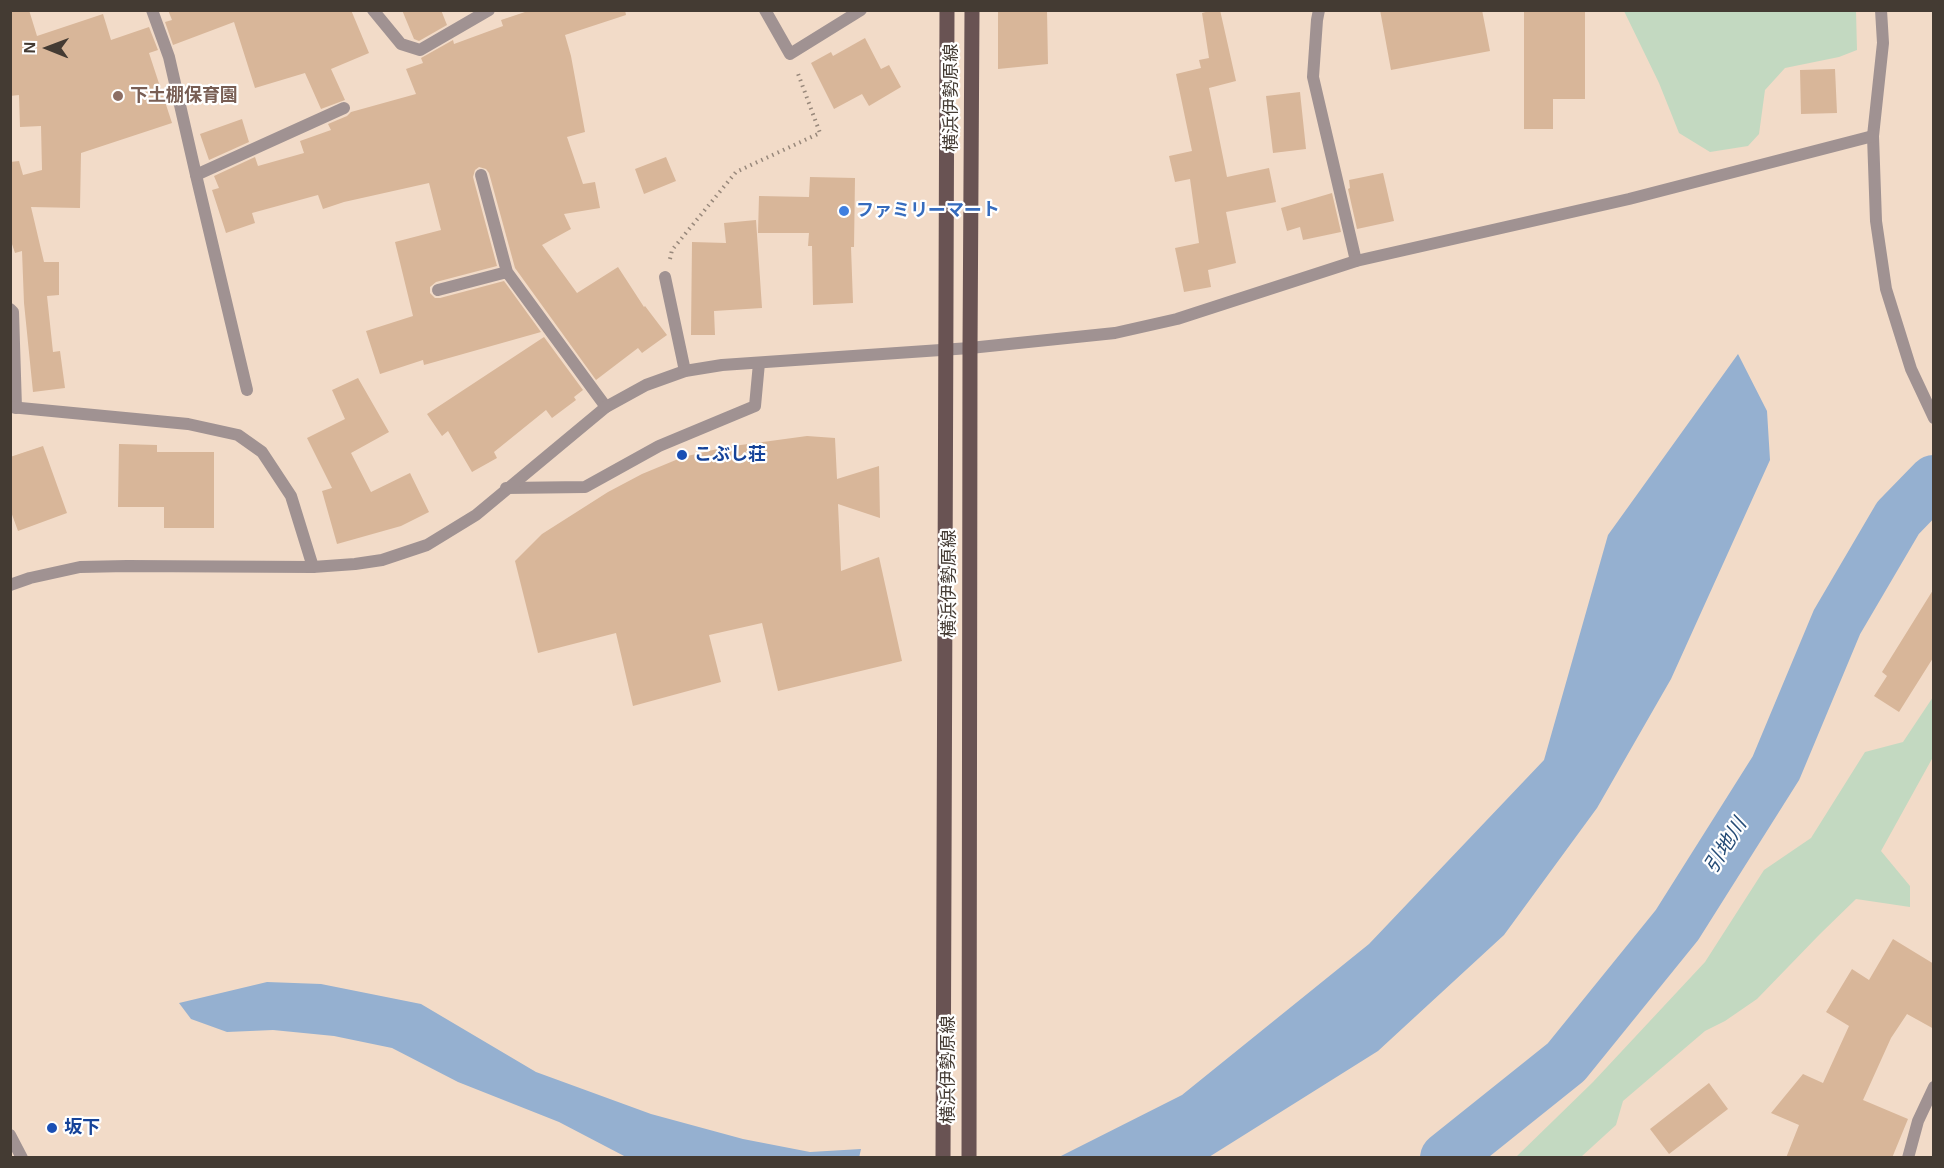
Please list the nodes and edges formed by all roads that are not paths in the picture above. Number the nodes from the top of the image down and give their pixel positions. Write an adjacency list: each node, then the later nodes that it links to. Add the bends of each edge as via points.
1 (152, 10): 12 (street, via 169,57)
2 (373, 10): 3 (street, via 401,44 420,50)
3 (489, 10)
4 (765, 10): 5 (street, via 790,54)
5 (861, 10)
6 (947, 10): 20 (main road, 横浜伊勢原線)
7 (972, 10): 19 (main road, 横浜伊勢原線)
8 (1319, 10): 14 (street, via 1313,77)
9 (1881, 10): 11 (street, via 1883,43)
10 (344, 108): 12 (street)
11 (1873, 136): 14 (street, via 1629,199); 26 (street, via 1876,221 1886,289 1911,369)
12 (196, 175): 23 (street)
13 (482, 175): 15 (street)
14 (1356, 261): 19 (street, via 1177,319 1126,331)
15 (507, 272): 17 (street); 24 (street)
16 (665, 277): 22 (street)
17 (438, 290)
18 (10, 309): 25 (street, via 14,312)
19 (969, 348): 20 (street); 34 (main road, 横浜伊勢原線)
20 (946, 349): 21 (street); 33 (main road, 横浜伊勢原線)
21 (759, 363): 22 (street); 27 (street, via 755,406 659,446 585,487)
22 (685, 372): 24 (street, via 646,385)
23 (247, 390)
24 (606, 407): 27 (street)
25 (13, 408): 28 (street, via 188,424 238,435 262,452 291,496)
26 (1934, 418)
27 (506, 488): 28 (street, via 476,515 427,545 381,560)
28 (313, 567): 29 (street, via 80,567)
29 (10, 585)
30 (1934, 1087): 35 (street, via 1918,1121)
31 (10, 1135): 32 (street)
32 (22, 1158)
33 (943, 1158)
34 (969, 1158)
35 (1908, 1158)

